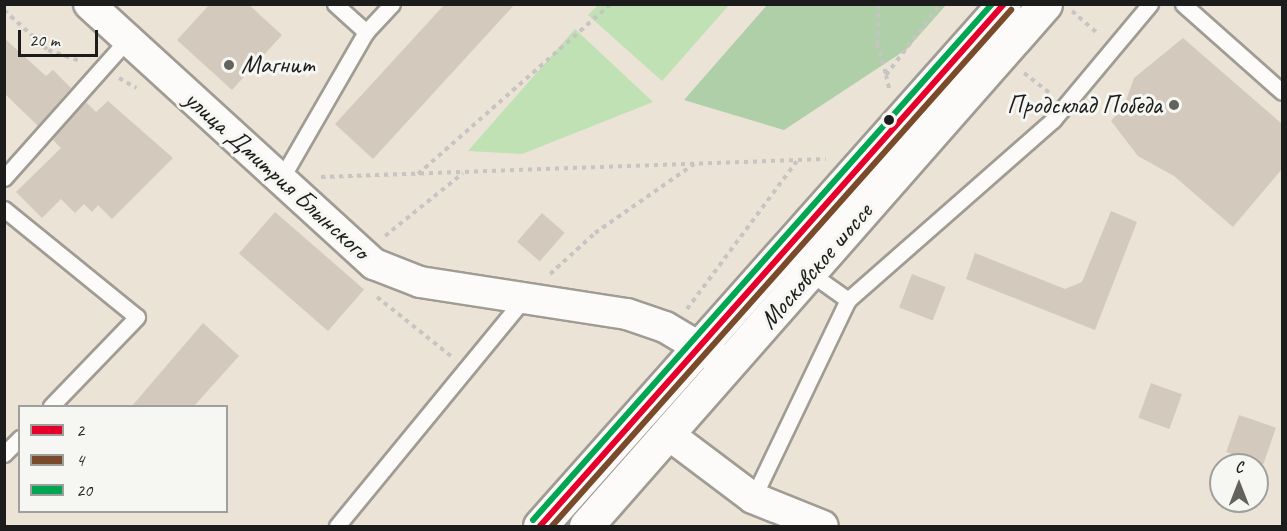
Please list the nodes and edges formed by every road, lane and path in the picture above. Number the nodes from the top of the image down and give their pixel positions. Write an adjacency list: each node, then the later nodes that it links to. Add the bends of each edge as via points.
1 (88, 4): 11 (street, улица Дмитрия Блынского)
2 (335, 4): 10 (lane)
3 (392, 4): 10 (lane)
4 (611, 4): 20 (path)
5 (878, 4): 14 (path, via 877,44)
6 (1004, 4): 28 (main road, Московское шоссе)
7 (1150, 4): 12 (lane)
8 (1183, 4): 15 (lane)
9 (1062, 9): 12 (path); 25 (main road, Московское шоссе)
10 (366, 32): 22 (lane)
11 (126, 40): 21 (lane); 22 (street, улица Дмитрия Блынского)
12 (1114, 47): 16 (lane)
13 (1018, 68): 16 (path)
14 (886, 75)
15 (1282, 92)
16 (1065, 106): 27 (lane)
17 (832, 159): 18 (path)
18 (695, 164): 19 (path); 26 (path, via 595,233)
19 (463, 173): 20 (path); 24 (path)
20 (418, 174): 22 (path)
21 (4, 178)
22 (281, 179): 24 (street, улица Дмитрия Блынского)
23 (4, 209): 30 (lane, via 137,317)
24 (363, 254): 26 (street, улица Дмитрия Блынского, via 420,282)
25 (810, 273): 27 (lane); 29 (main road, Московское шоссе)
26 (525, 297): 28 (street, улица Дмитрия Блынского, via 627,314); 35 (lane)
27 (848, 300): 34 (lane)
28 (700, 346): 29 (street, улица Дмитрия Блынского); 36 (main road, Московское шоссе)
29 (729, 366): 31 (main road, Московское шоссе)
30 (52, 405)
31 (668, 434): 34 (street); 37 (main road, Московское шоссе)
32 (18, 440): 33 (lane)
33 (4, 454)
34 (753, 498): 38 (street)
35 (336, 526)
36 (540, 526)
37 (586, 526)
38 (823, 526)

